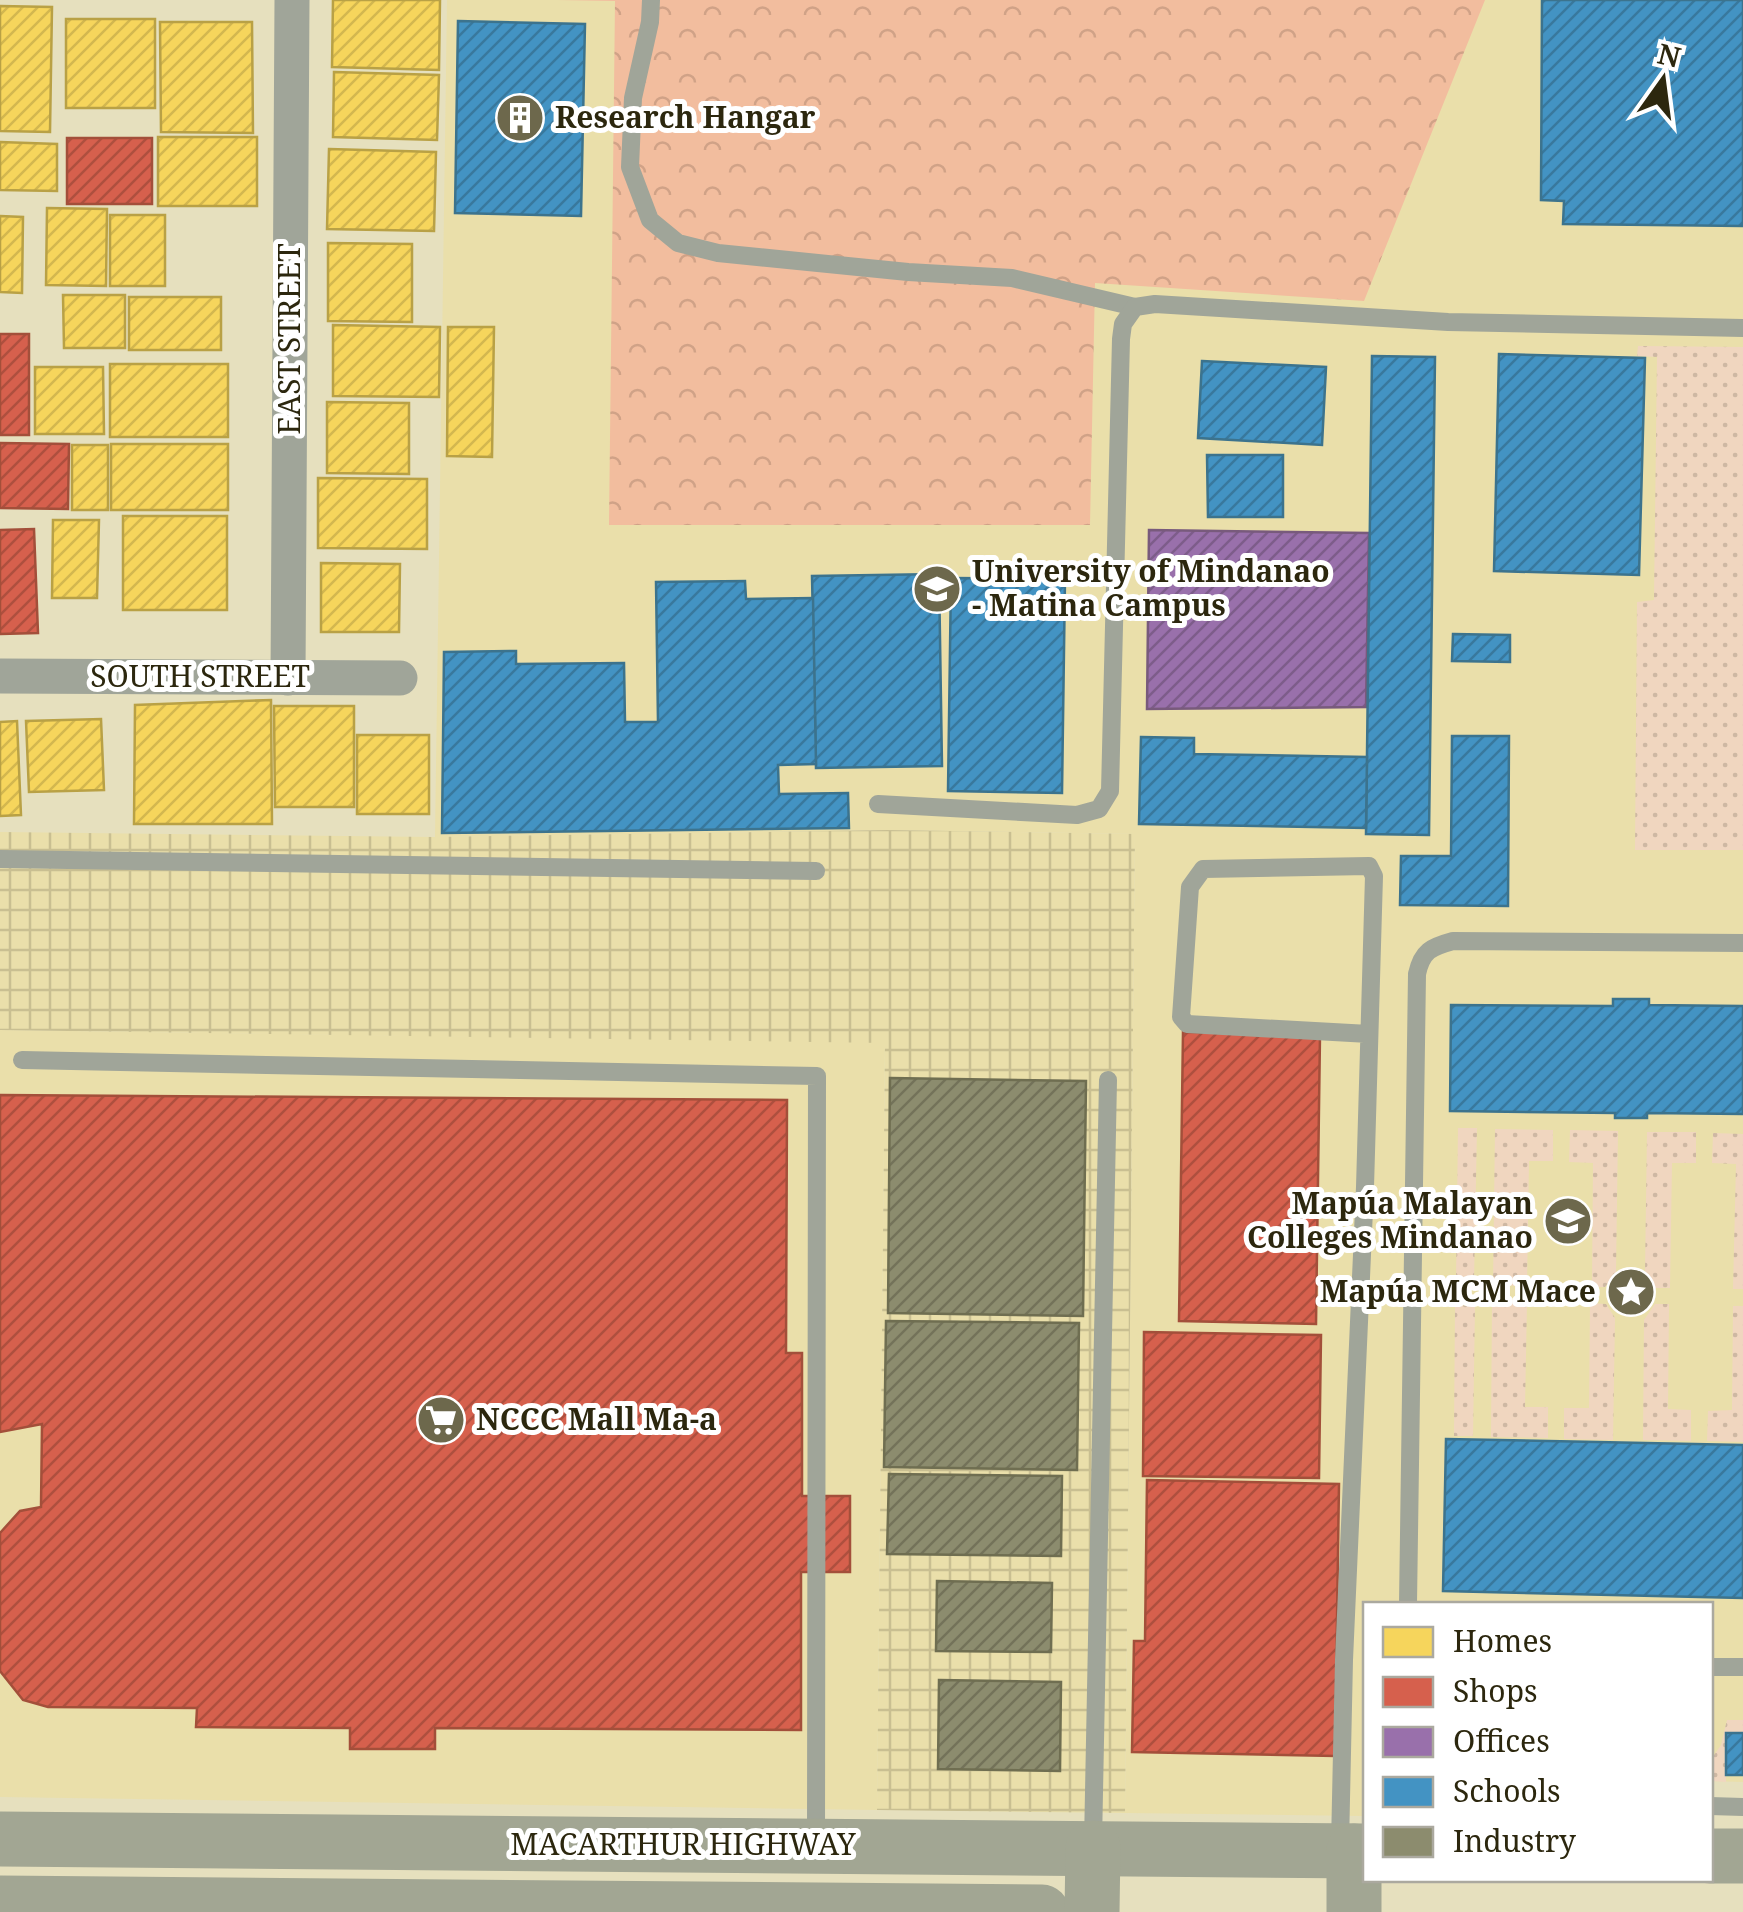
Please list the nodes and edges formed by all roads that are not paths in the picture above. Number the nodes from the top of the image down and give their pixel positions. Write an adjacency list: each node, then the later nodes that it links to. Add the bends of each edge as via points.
1 (292, 0): 6 (street, EAST STREET)
2 (651, 0): 3 (lane, via 633,98 630,167 650,220 678,243 718,253 1012,278)
3 (1135, 307): 4 (lane); 8 (lane, via 1121,339 1110,791 1099,809 1077,815)
4 (1743, 328)
5 (0, 676): 6 (street, SOUTH STREET)
6 (288, 678): 7 (street, SOUTH STREET)
7 (400, 678)
8 (878, 804)
9 (0, 860): 10 (lane)
10 (816, 871)
11 (1743, 943): 15 (lane, via 1452,940 1421,958)
12 (1369, 1034): 12 (lane, via 1369,866 1203,869 1190,886 1181,1016 1187,1024); 25 (lane, via 1344,1679)
13 (22, 1060): 23 (lane, via 817,1076)
14 (1108, 1080): 24 (lane)
15 (1408, 1602)
16 (1713, 1667): 17 (lane)
17 (1743, 1668)
18 (1713, 1806): 19 (lane)
19 (1743, 1806)
20 (0, 1822): 22 (lane, via 58,1822)
21 (0, 1839): 22 (main road, MACARTHUR HIGHWAY)
22 (103, 1840): 23 (main road, MACARTHUR HIGHWAY)
23 (816, 1846): 24 (main road, MACARTHUR HIGHWAY)
24 (1093, 1848): 25 (main road, MACARTHUR HIGHWAY); 31 (main road)
25 (1353, 1851): 32 (main road)
26 (1713, 1856): 27 (main road)
27 (1743, 1856)
28 (0, 1902): 29 (main road, MACARTHUR HIGHWAY)
29 (84, 1908): 30 (main road, MACARTHUR HIGHWAY)
30 (1042, 1912)
31 (1092, 1912)
32 (1354, 1912)

